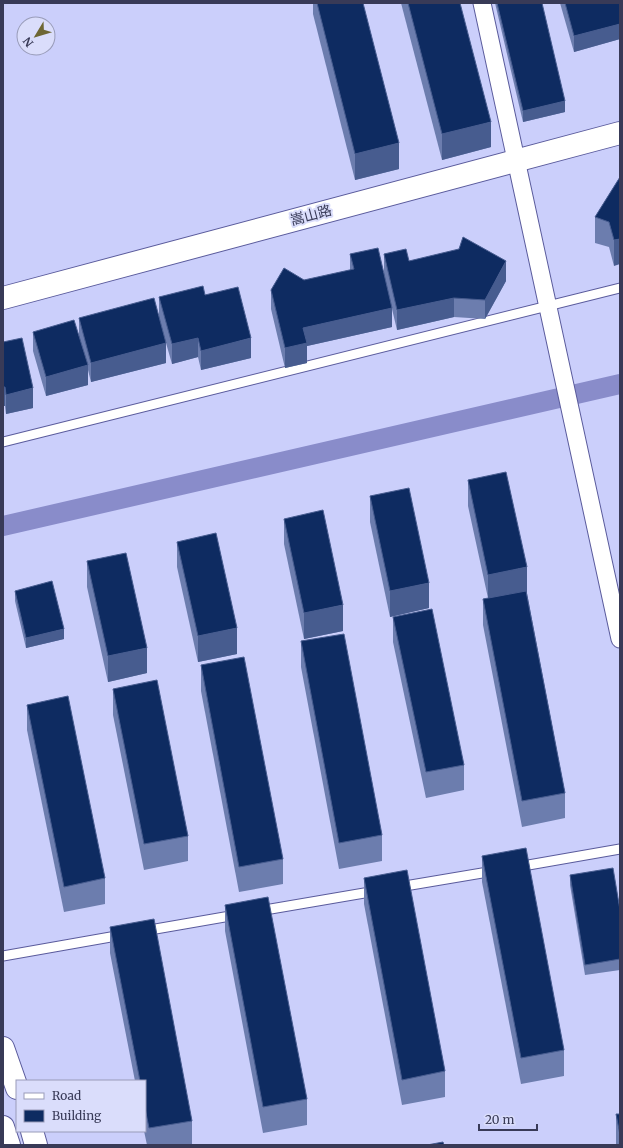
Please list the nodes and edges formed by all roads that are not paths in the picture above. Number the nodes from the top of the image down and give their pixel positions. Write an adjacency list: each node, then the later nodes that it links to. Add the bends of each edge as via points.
1 (482, 3): 3 (street)
2 (620, 133): 3 (street, 嵩山路)
3 (516, 160): 5 (street, 嵩山路); 6 (street)
4 (620, 288): 6 (lane)
5 (3, 298)
6 (548, 306): 7 (lane); 8 (street)
7 (3, 442)
8 (620, 639)
9 (620, 849): 10 (lane)
10 (3, 956)
11 (3, 1048): 12 (street)
12 (16, 1085)
13 (3, 1127): 15 (street)
14 (32, 1132): 16 (street)
15 (9, 1145)
16 (36, 1145)

